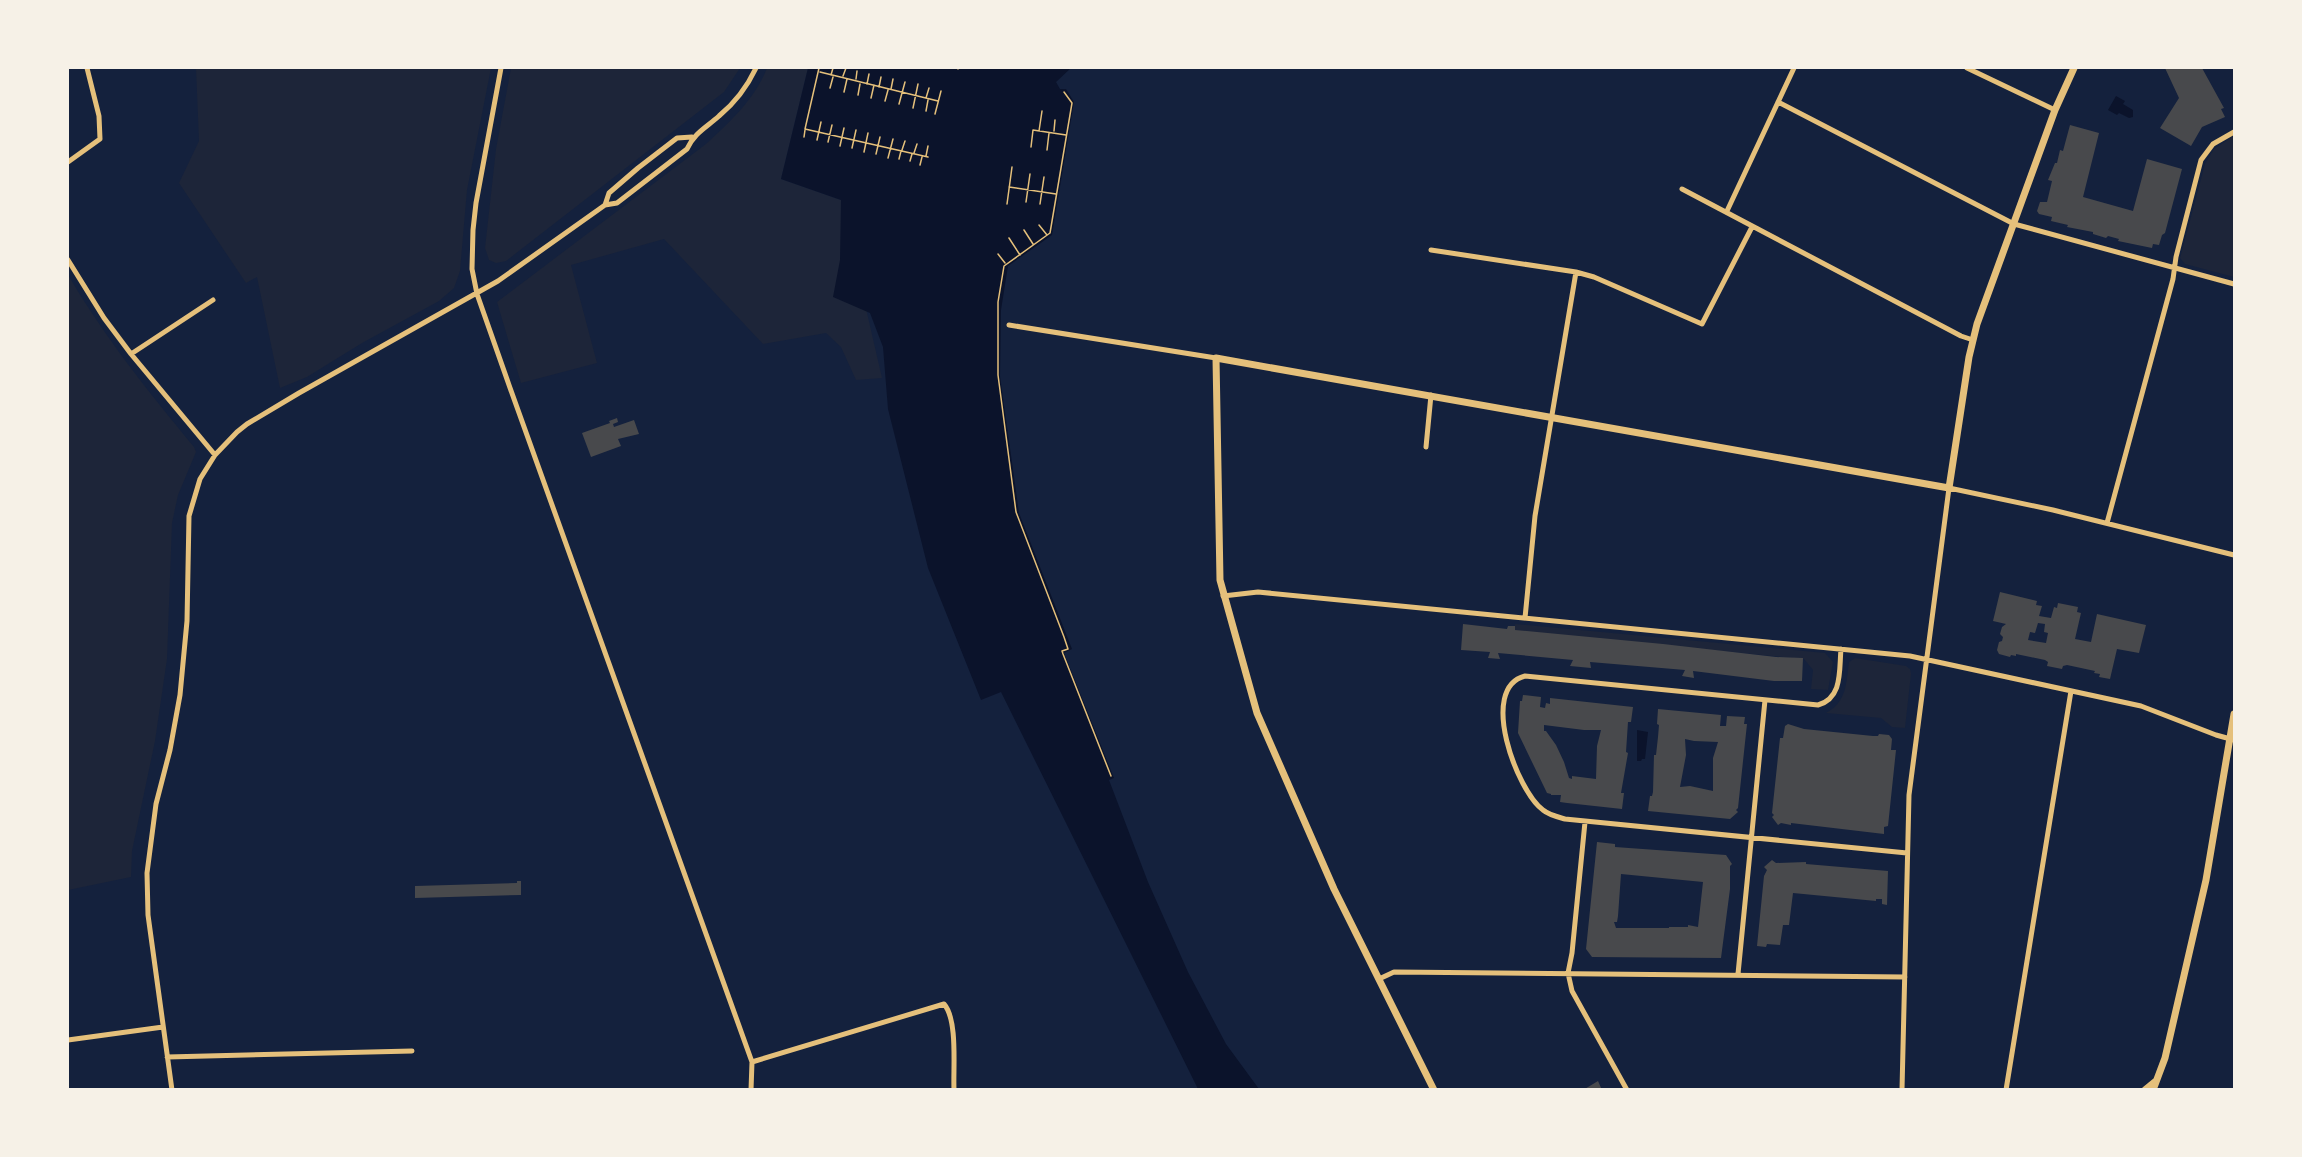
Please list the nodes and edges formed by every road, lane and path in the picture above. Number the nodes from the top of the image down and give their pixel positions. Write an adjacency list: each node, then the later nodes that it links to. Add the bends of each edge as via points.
1 (87, 68): 87 (street, via 99,116 100,139)
2 (501, 68): 118 (street, via 473,230 472,269)
3 (756, 68): 62 (street, via 739,97)
4 (819, 68): 12 (path)
5 (833, 68): 14 (path)
6 (846, 68): 16 (path)
7 (1794, 68): 39 (street)
8 (1967, 68): 42 (street)
9 (2074, 68): 42 (street)
10 (857, 71): 19 (path)
11 (814, 73): 12 (path)
12 (818, 73): 14 (path); 46 (path)
13 (870, 74): 22 (path)
14 (832, 75): 16 (path); 26 (path)
15 (881, 77): 25 (path)
16 (843, 78): 17 (path)
17 (847, 79): 19 (path); 30 (path)
18 (893, 80): 28 (path)
19 (855, 81): 20 (path)
20 (861, 82): 22 (path); 33 (path)
21 (904, 82): 31 (path)
22 (867, 84): 24 (path)
23 (918, 84): 34 (path)
24 (874, 86): 25 (path); 35 (path)
25 (879, 87): 28 (path)
26 (830, 88)
27 (929, 88): 36 (path)
28 (889, 89): 31 (path); 37 (path)
29 (941, 91): 38 (path)
30 (844, 92)
31 (902, 92): 34 (path); 40 (path)
32 (1064, 92): 61 (path, via 1072,103)
33 (858, 95)
34 (915, 96): 36 (path); 41 (path)
35 (871, 98)
36 (928, 98): 38 (path); 43 (path)
37 (885, 101)
38 (938, 101): 47 (path)
39 (1778, 102): 102 (street); 103 (street)
40 (899, 104)
41 (913, 108)
42 (2055, 110): 103 (street)
43 (926, 111)
44 (1042, 111): 54 (path)
45 (805, 113): 46 (path)
46 (809, 114): 52 (path)
47 (935, 114)
48 (1055, 120): 59 (path)
49 (821, 122): 55 (path)
50 (832, 125): 60 (path)
51 (844, 128): 64 (path)
52 (805, 129): 55 (path); 63 (path)
53 (856, 130): 68 (path)
54 (1039, 131)
55 (819, 132): 60 (path); 67 (path)
56 (1049, 132): 59 (path); 76 (path, via 1033,130); 79 (path)
57 (2235, 132): 115 (street, via 2213,144 2201,160)
58 (868, 133): 71 (path)
59 (1053, 133): 61 (path)
60 (830, 134): 64 (path); 70 (path)
61 (1066, 135): 97 (path)
62 (692, 137): 101 (street, via 687,149 664,167 616,203); 101 (street, via 677,138 638,168 609,193)
63 (804, 137)
64 (842, 137): 68 (path); 74 (path)
65 (880, 137): 73 (path)
66 (893, 139): 78 (path)
67 (817, 140)
68 (854, 140): 71 (path); 77 (path)
69 (905, 141): 80 (path)
70 (828, 142)
71 (866, 143): 73 (path); 81 (path)
72 (917, 144): 82 (path)
73 (878, 145): 78 (path); 83 (path)
74 (840, 146)
75 (928, 147): 84 (path)
76 (1031, 147)
77 (852, 148)
78 (890, 148): 80 (path); 85 (path)
79 (1047, 150)
80 (902, 151): 82 (path); 86 (path)
81 (864, 152)
82 (913, 153): 84 (path); 88 (path)
83 (876, 154)
84 (926, 156): 89 (path)
85 (888, 158)
86 (899, 159)
87 (68, 162)
88 (910, 162)
89 (920, 165)
90 (1012, 167): 93 (path)
91 (1030, 174): 95 (path)
92 (1044, 177): 96 (path)
93 (1009, 187): 95 (path); 99 (path)
94 (1682, 189): 102 (street)
95 (1027, 190): 96 (path); 98 (path)
96 (1042, 192): 97 (path); 100 (path)
97 (1056, 194): 107 (path)
98 (1026, 202)
99 (1007, 204)
100 (1040, 204)
101 (605, 205): 118 (street)
102 (1727, 211): 105 (street)
103 (2014, 224): 115 (street); 121 (street)
104 (1039, 225): 107 (path)
105 (1752, 226): 116 (street, via 1702,324); 121 (street)
106 (1024, 230): 109 (path)
107 (1047, 235): 109 (path)
108 (1009, 238): 112 (path)
109 (1034, 245): 112 (path)
110 (1431, 250): 116 (street)
111 (998, 254): 114 (path)
112 (1020, 255): 114 (path)
113 (68, 260): 122 (street)
114 (1005, 265): 139 (path, via 998,302 998,375 1016,512 1068,649 1063,654)
115 (2174, 268): 117 (street); 129 (street)
116 (1576, 272): 125 (street)
117 (2235, 284)
118 (477, 294): 127 (street, via 273,407); 151 (street)
119 (213, 300): 122 (street)
120 (1010, 324): 123 (street)
121 (1973, 340): 128 (street)
122 (131, 354): 127 (street)
123 (1216, 358): 124 (street); 131 (street, via 1219,574)
124 (1431, 395): 125 (street); 126 (street)
125 (1551, 417): 128 (street); 132 (street, via 1535,516)
126 (1426, 447)
127 (214, 454): 147 (street, via 196,490 189,516 187,621 180,695 156,804 147,873 148,915)
128 (1948, 488): 129 (street); 134 (street)
129 (2108, 523): 130 (street)
130 (2235, 555)
131 (1223, 596): 132 (street, via 1258,592); 146 (street, via 1265,735)
132 (1525, 618): 133 (street)
133 (1841, 649): 134 (street); 136 (street, via 1836,692 1825,703)
134 (1925, 658): 135 (street); 142 (street, via 1910,785)
135 (2071, 691): 138 (street, via 2141,706); 159 (street)
136 (1765, 700): 140 (street, via 1516,678 1506,694 1503,726 1507,747 1529,793 1544,811); 141 (street)
137 (2235, 714): 138 (street)
138 (2232, 740): 152 (street, via 2206,880)
139 (1111, 776)
140 (1585, 822): 141 (street); 143 (street)
141 (1751, 838): 142 (street); 144 (street)
142 (1907, 853): 145 (street)
143 (1568, 973): 144 (street); 146 (street, via 1394,972); 157 (street, via 1574,996)
144 (1738, 974): 145 (street)
145 (1905, 977): 158 (street)
146 (1379, 979): 156 (street)
147 (163, 1027): 148 (street); 150 (street)
148 (68, 1040)
149 (412, 1051): 150 (street)
150 (167, 1057): 153 (street)
151 (752, 1062): 154 (street); 155 (street, via 944,1004 953,1032)
152 (2158, 1079): 160 (street); 161 (street)
153 (172, 1089)
154 (751, 1089)
155 (954, 1089)
156 (1434, 1089)
157 (1627, 1089)
158 (1902, 1089)
159 (2006, 1089)
160 (2145, 1089)
161 (2153, 1089)

